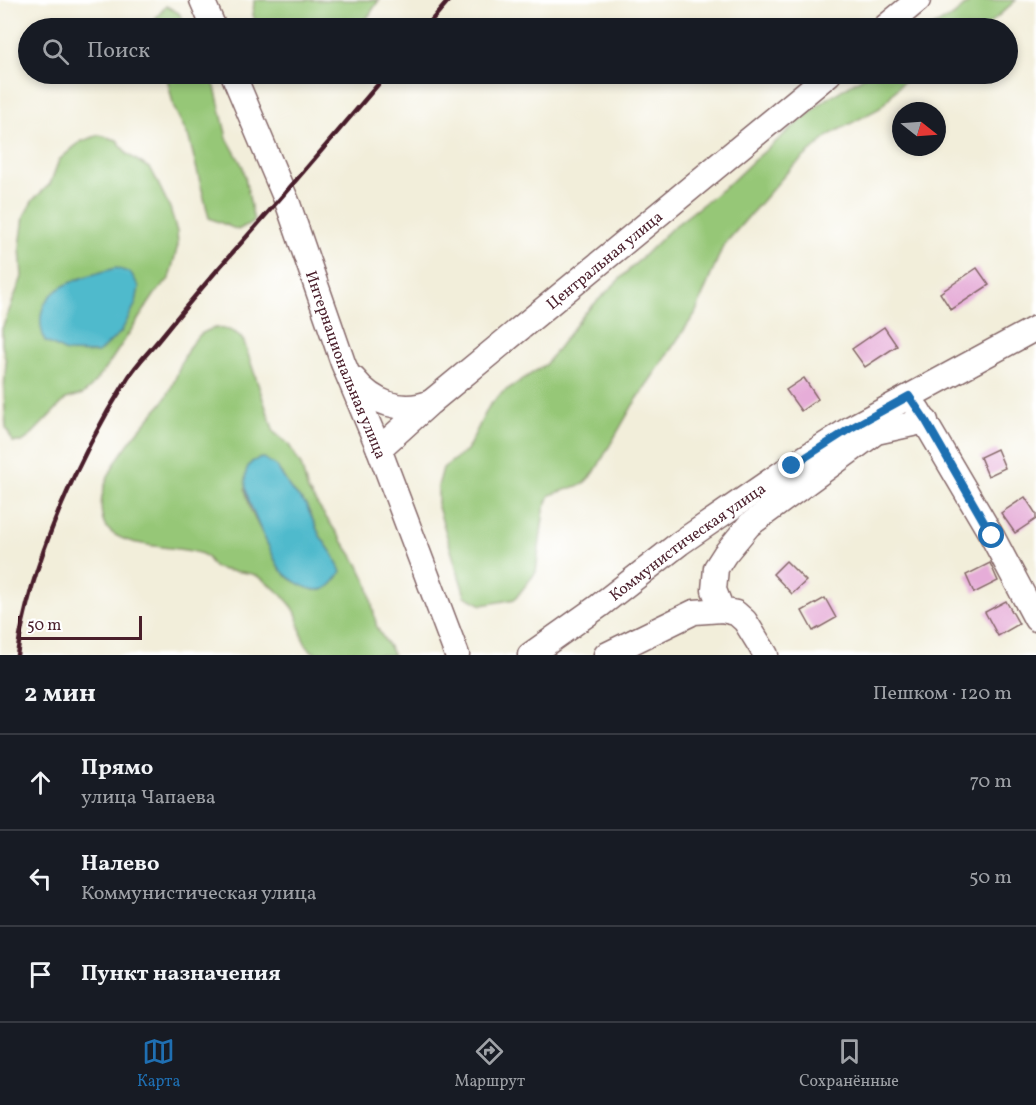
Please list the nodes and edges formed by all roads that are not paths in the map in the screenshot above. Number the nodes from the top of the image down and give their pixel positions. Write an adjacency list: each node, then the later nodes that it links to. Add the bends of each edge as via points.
1 (202, 0): 3 (street)
2 (918, 0): 4 (street)
3 (210, 18)
4 (896, 18)
5 (237, 84): 8 (street, Интернациональная улица, via 288,204)
6 (817, 84): 10 (street, Центральная улица)
7 (1036, 328): 9 (street, Коммунистическая улица)
8 (343, 363): 10 (street, via 361,387 386,404 408,407); 12 (street, Интернациональная улица)
9 (909, 396): 11 (street); 16 (street, Коммунистическая улица, via 783,472)
10 (431, 402): 12 (street, Центральная улица)
11 (926, 421): 13 (street, via 876,432 749,525 716,568 714,590); 14 (street)
12 (379, 449): 15 (street, Интернациональная улица)
13 (722, 610): 17 (street, via 694,612); 18 (street, via 736,613 745,621)
14 (1036, 619)
15 (458, 655)
16 (530, 655)
17 (606, 655)
18 (766, 655)

